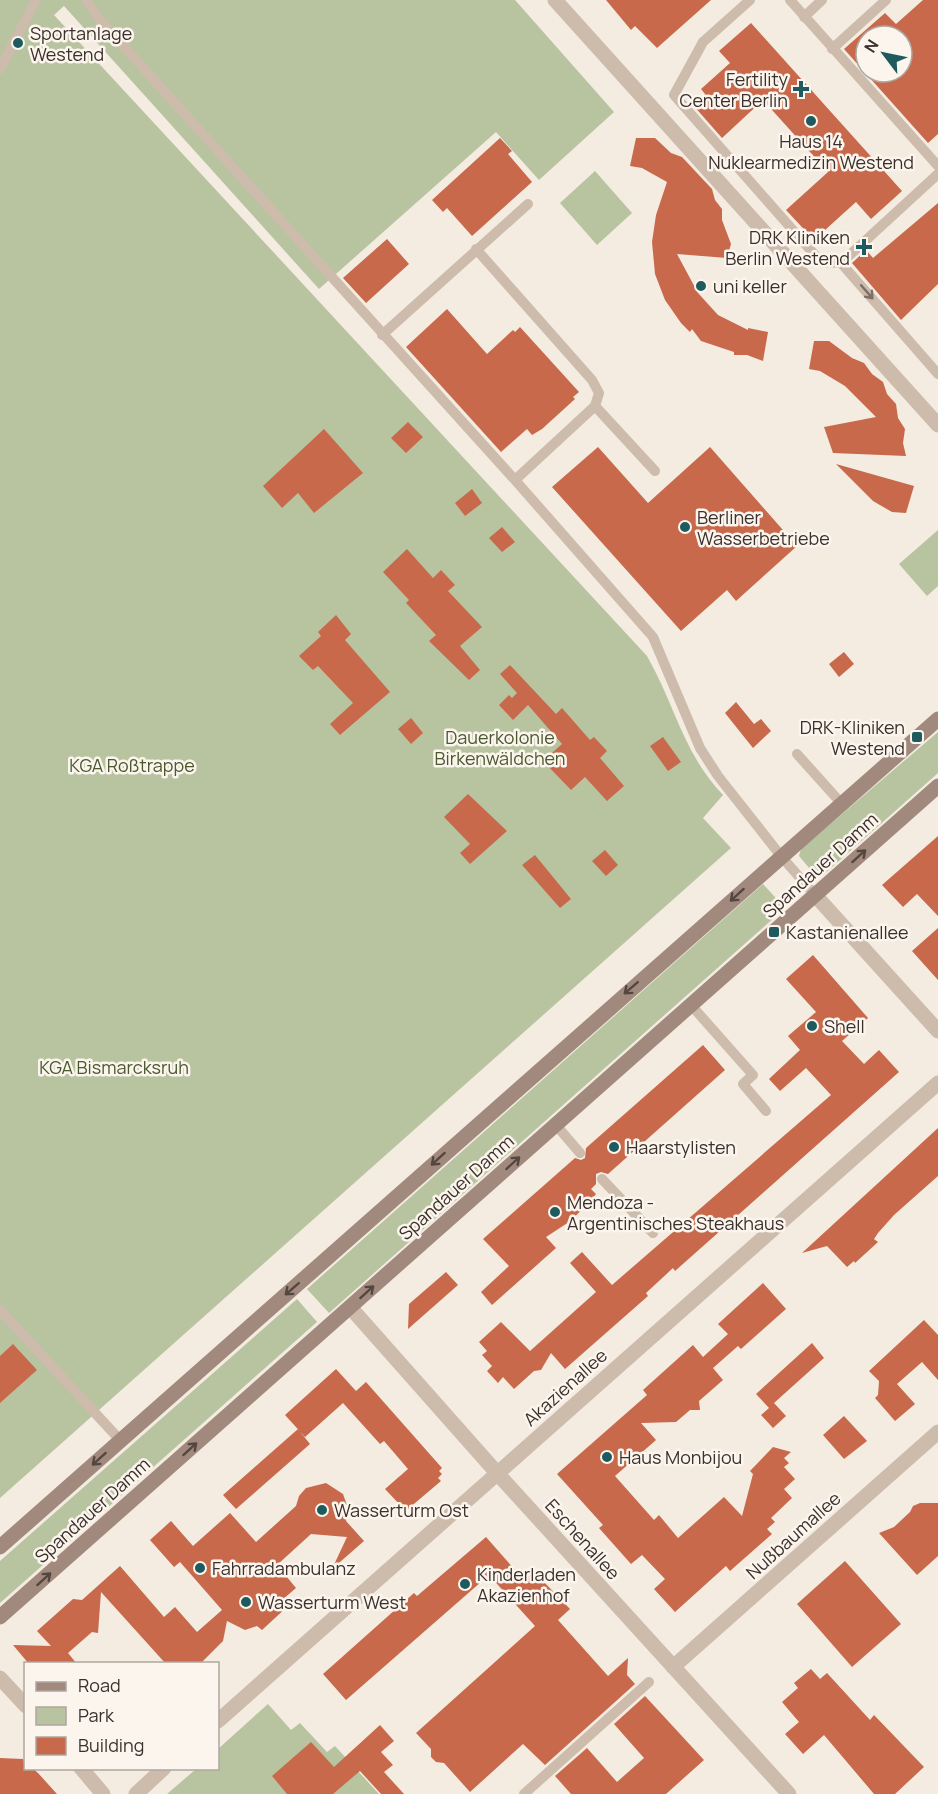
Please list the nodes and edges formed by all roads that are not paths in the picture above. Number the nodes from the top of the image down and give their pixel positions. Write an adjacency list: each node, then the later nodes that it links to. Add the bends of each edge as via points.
1 (36, 0): 10 (lane)
2 (86, 0): 16 (lane)
3 (555, 0): 19 (street)
4 (750, 0): 15 (lane, via 703,42 674,95 821,262)
5 (790, 0): 8 (lane)
6 (822, 0): 8 (lane)
7 (886, 0): 9 (lane)
8 (804, 17): 9 (lane)
9 (832, 50): 11 (lane)
10 (0, 69)
11 (938, 166)
12 (938, 174): 15 (lane)
13 (528, 204): 14 (lane)
14 (476, 249): 16 (lane); 18 (lane, via 592,380 599,393)
15 (841, 263): 17 (lane, one-way to 17)
16 (382, 335): 21 (lane)
17 (938, 374)
18 (595, 406): 20 (lane); 21 (lane)
19 (938, 425)
20 (655, 471)
21 (515, 480): 26 (lane, via 653,637 700,748)
22 (938, 719): 25 (main road, Spandauer Damm)
23 (797, 754): 25 (lane)
24 (938, 786): 27 (main road, Spandauer Damm, one-way to 24)
25 (841, 803): 26 (main road, Spandauer Damm)
26 (781, 856): 27 (lane); 39 (main road, Spandauer Damm, one-way to 39)
27 (815, 895): 28 (main road, Spandauer Damm); 29 (street)
28 (691, 1005): 31 (lane, via 753,1074 743,1084); 32 (main road, Spandauer Damm)
29 (938, 1031)
30 (938, 1083): 40 (street, Akazienallee)
31 (766, 1111)
32 (556, 1125): 33 (lane); 36 (main road, Spandauer Damm, one-way to 32)
33 (580, 1153)
34 (602, 1179): 35 (lane)
35 (653, 1233)
36 (350, 1307): 40 (street, Eschenallee); 42 (main road, Spandauer Damm, one-way to 36)
37 (0, 1310): 39 (lane)
38 (938, 1432): 43 (street, Nußbaumallee)
39 (120, 1440): 41 (main road, Spandauer Damm, one-way to 41)
40 (497, 1473): 43 (street, Eschenallee); 47 (street, Akazienallee)
41 (0, 1547)
42 (0, 1617)
43 (673, 1667): 53 (street, Eschenallee)
44 (0, 1678): 46 (street)
45 (648, 1682): 52 (lane)
46 (24, 1704)
47 (219, 1720)
48 (83, 1770): 50 (street)
49 (162, 1770): 51 (street)
50 (104, 1794)
51 (136, 1794)
52 (524, 1794)
53 (789, 1794)

